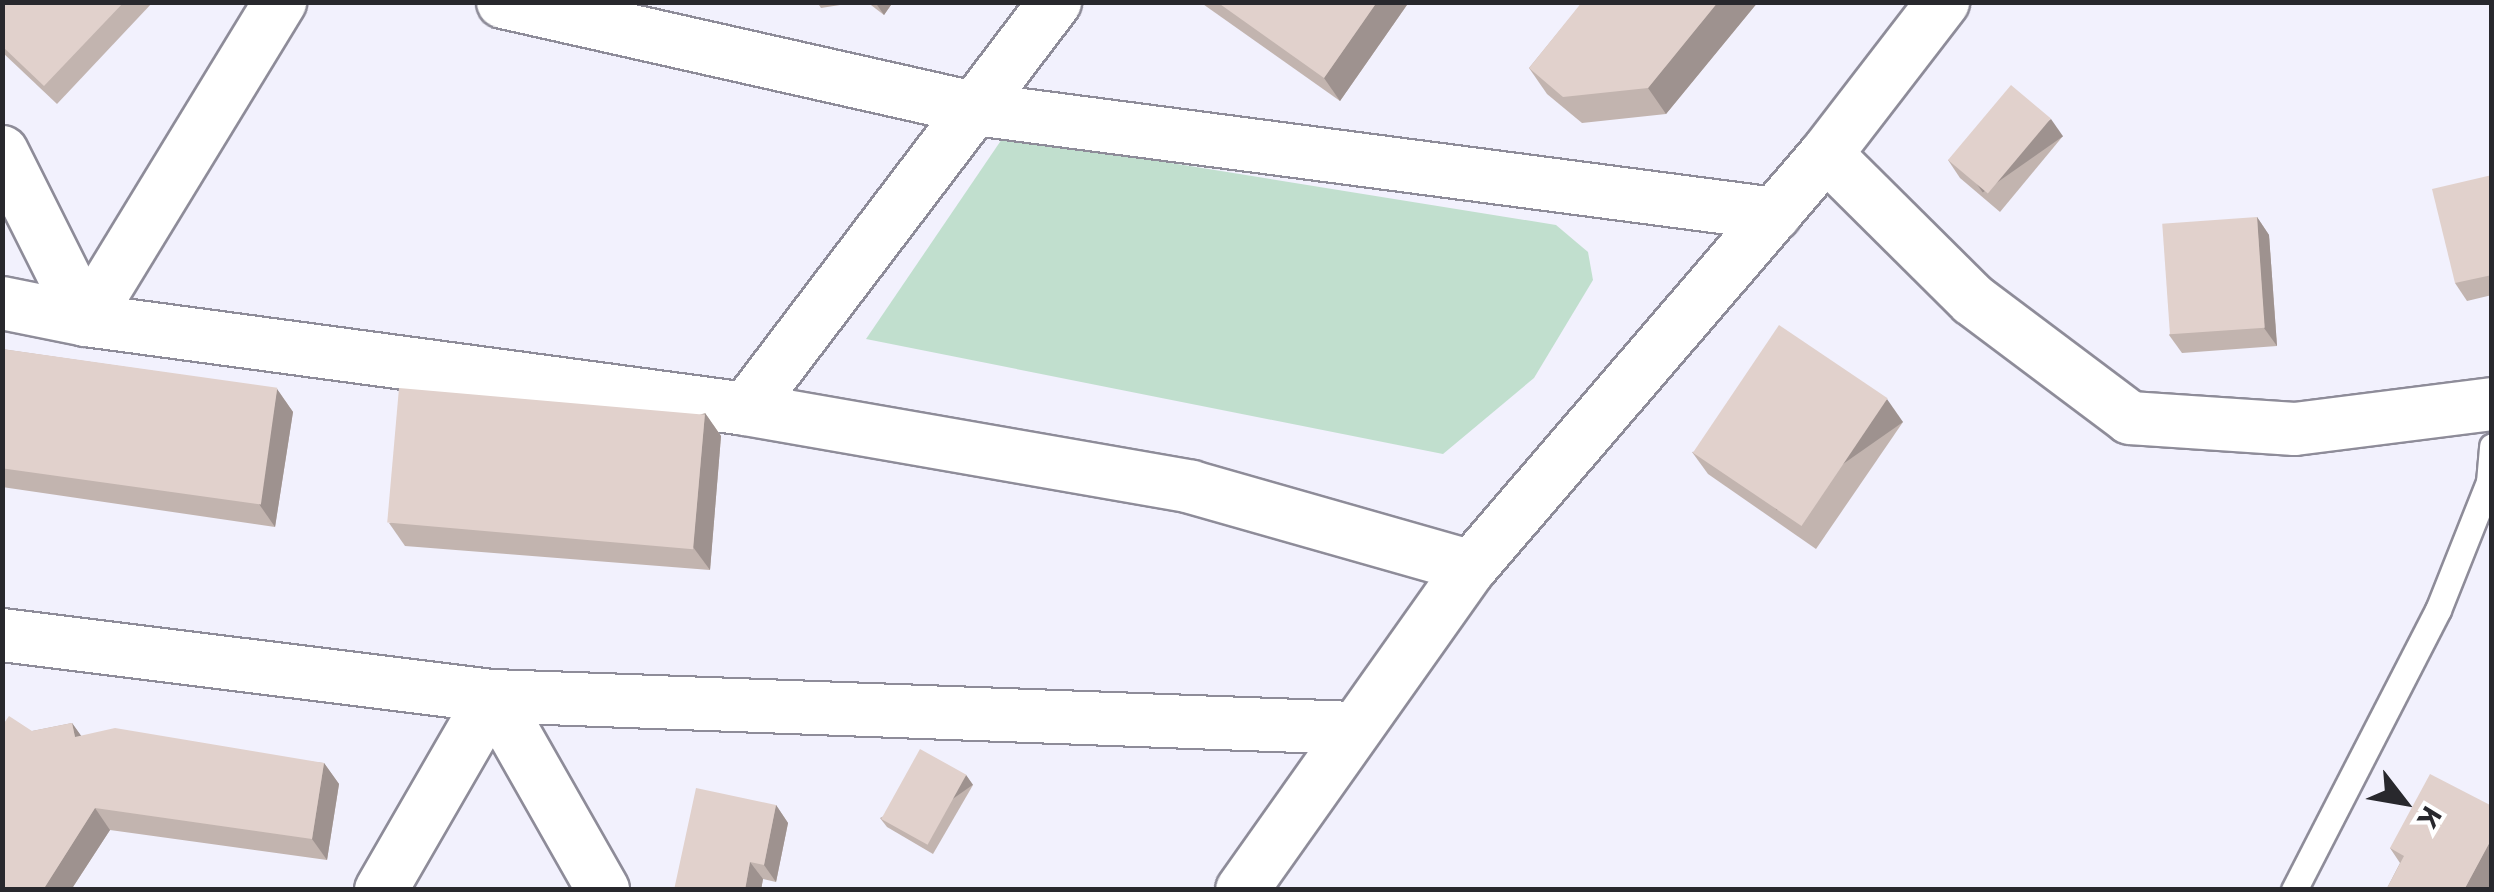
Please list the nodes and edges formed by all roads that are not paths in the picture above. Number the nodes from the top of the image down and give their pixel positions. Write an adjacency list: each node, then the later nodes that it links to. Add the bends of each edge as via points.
1 (280, 2): 10 (street)
2 (503, 2): 5 (street)
3 (1055, 2): 5 (street)
4 (1944, 2): 7 (street)
5 (976, 109): 8 (street); 12 (street)
6 (2, 152): 10 (street)
7 (1826, 154): 8 (street); 11 (street, via 1972,300 2130,418 2295,428)
8 (1775, 214): 14 (street)
9 (2, 302): 10 (street)
10 (86, 320): 12 (street)
11 (2492, 404)
12 (746, 409): 14 (street, via 1192,487)
13 (2492, 446): 21 (lane, via 2488,482 2438,610)
14 (1471, 567): 17 (street)
15 (2, 635): 16 (street)
16 (493, 696): 17 (street); 19 (street); 20 (street)
17 (1356, 728): 18 (street)
18 (1265, 881)
19 (381, 890)
20 (603, 890)
21 (2294, 890)

